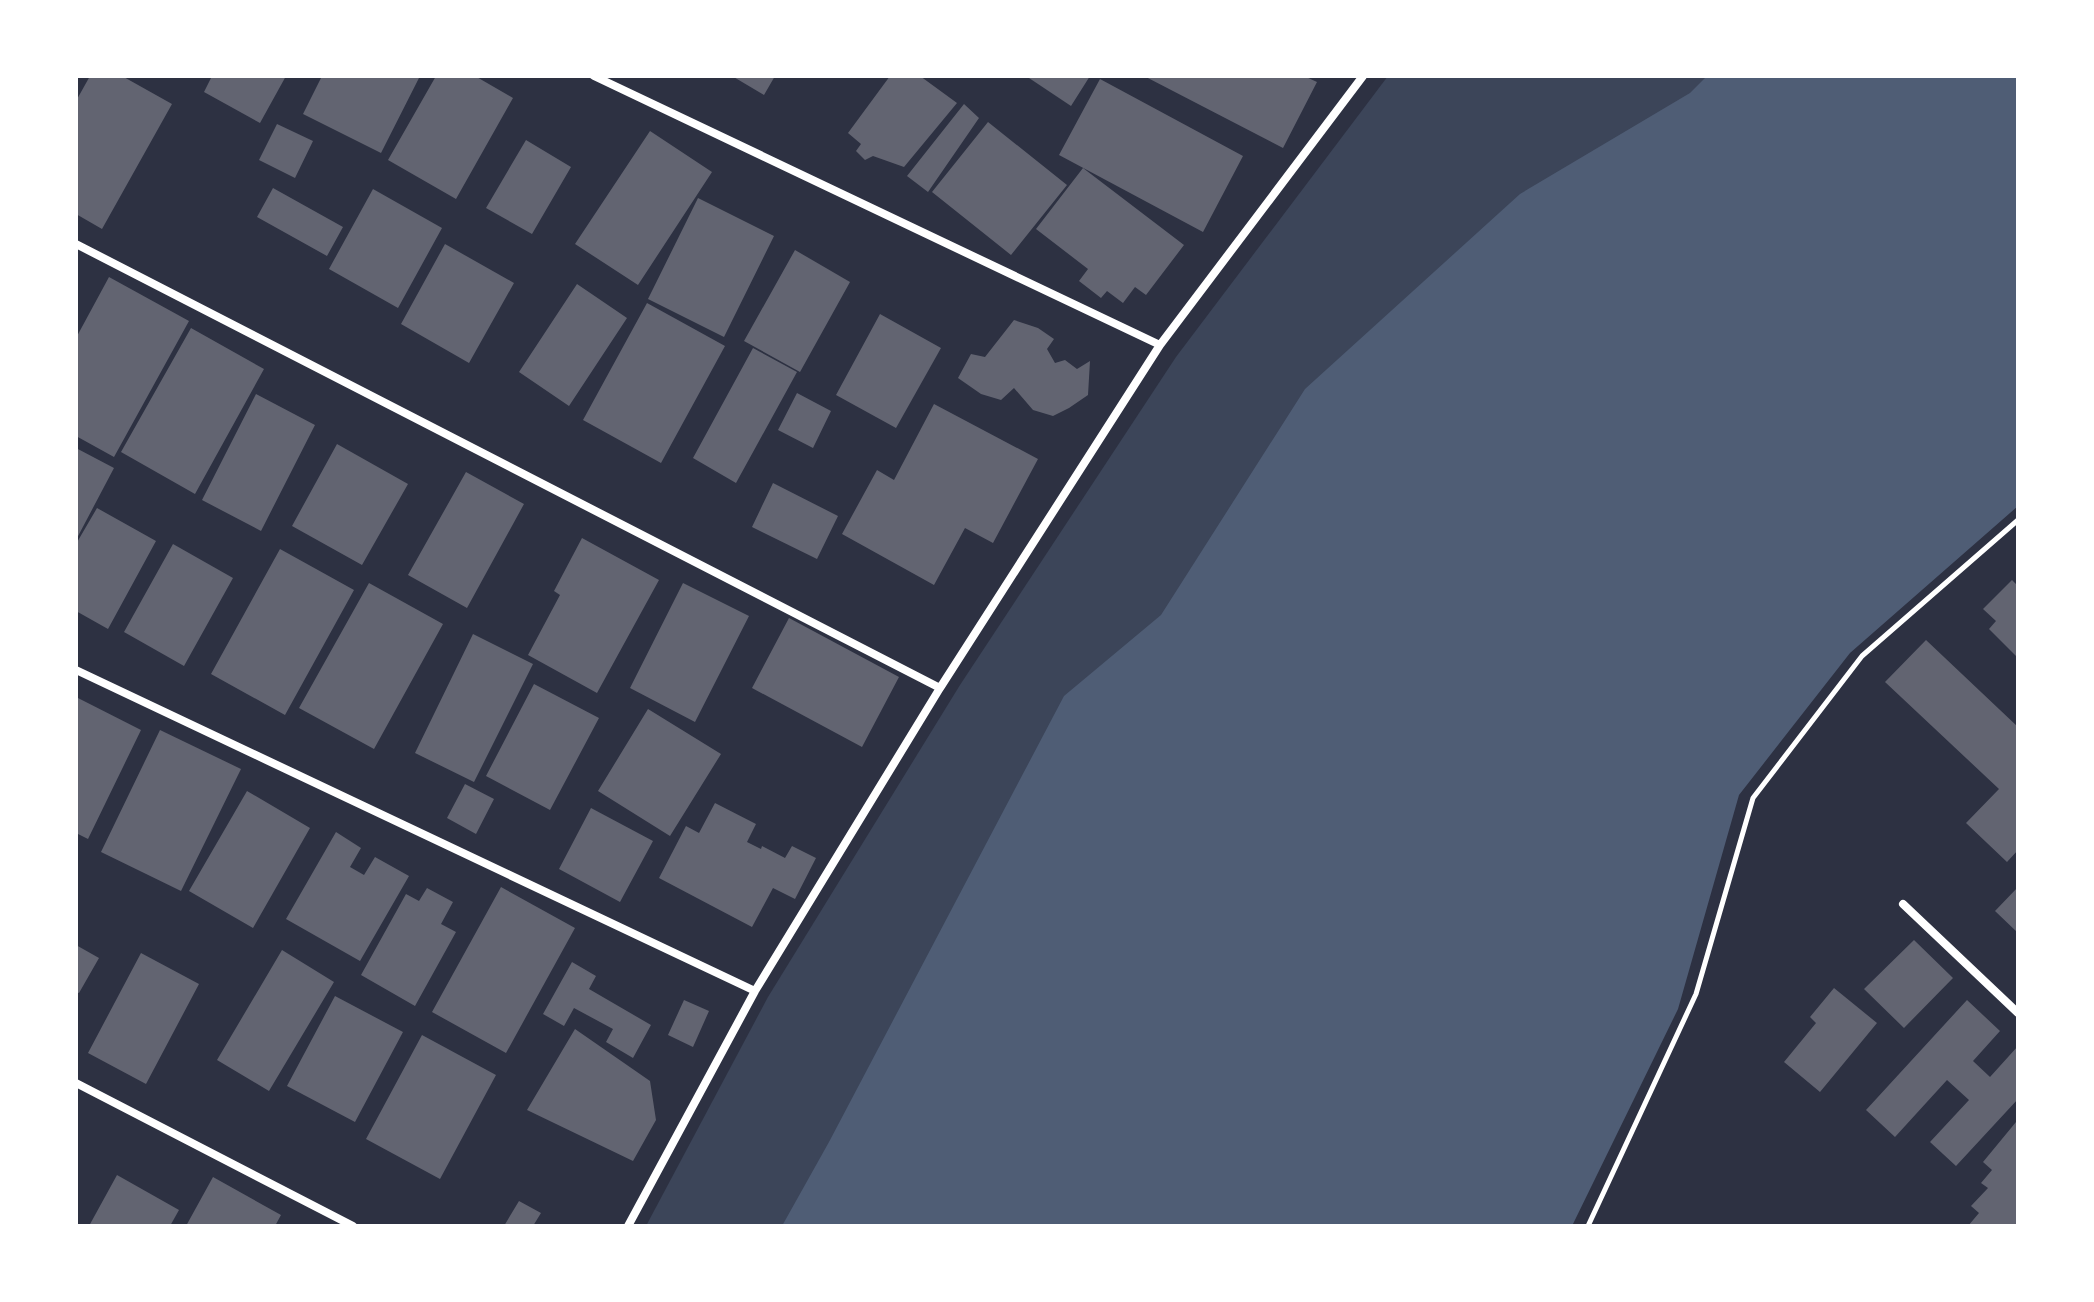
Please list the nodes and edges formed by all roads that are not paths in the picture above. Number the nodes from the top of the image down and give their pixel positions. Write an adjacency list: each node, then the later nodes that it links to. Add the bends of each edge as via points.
1 (594, 76): 4 (street)
2 (1363, 76): 4 (street)
3 (76, 244): 6 (street)
4 (1160, 345): 6 (street)
5 (76, 670): 8 (street)
6 (940, 688): 8 (street)
7 (1903, 904): 9 (street)
8 (755, 991): 12 (street)
9 (2018, 1013)
10 (76, 1083): 11 (street)
11 (353, 1226)
12 (628, 1226)

